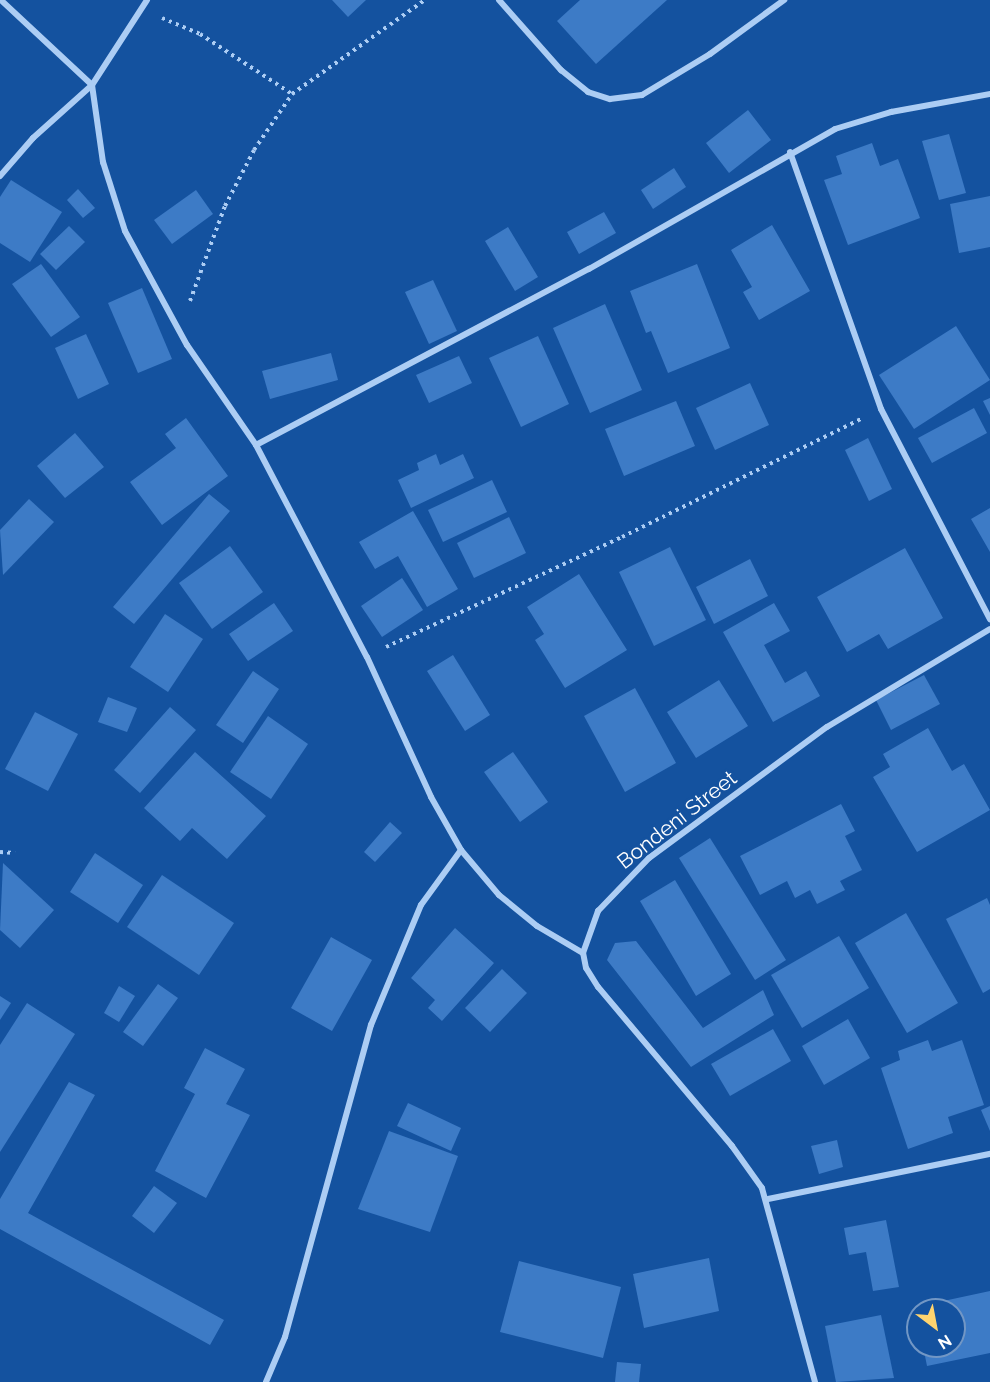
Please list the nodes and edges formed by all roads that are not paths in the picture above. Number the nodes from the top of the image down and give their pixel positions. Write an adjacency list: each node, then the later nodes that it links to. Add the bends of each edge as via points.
1 (1, 0): 5 (street)
2 (147, 0): 5 (street)
3 (500, 0): 4 (street, via 561,70 588,92 610,99 642,95 710,54)
4 (784, 0)
5 (92, 85): 8 (street, via 33,138); 9 (street, via 103,162 125,231 178,329)
6 (990, 94): 7 (street, via 891,112 835,129)
7 (790, 152): 9 (street, via 589,269); 10 (street, via 881,409)
8 (0, 176)
9 (256, 445): 12 (street, via 367,657 431,797)
10 (990, 619)
11 (990, 629): 13 (street, Bondeni Street, via 827,727 649,858 598,911)
12 (461, 850): 13 (street, via 499,895 537,926); 16 (street, via 421,905 371,1025 285,1337)
13 (583, 953): 15 (street, via 586,968 598,987 732,1146)
14 (990, 1154): 15 (street)
15 (768, 1199): 17 (street)
16 (266, 1382)
17 (815, 1382)

